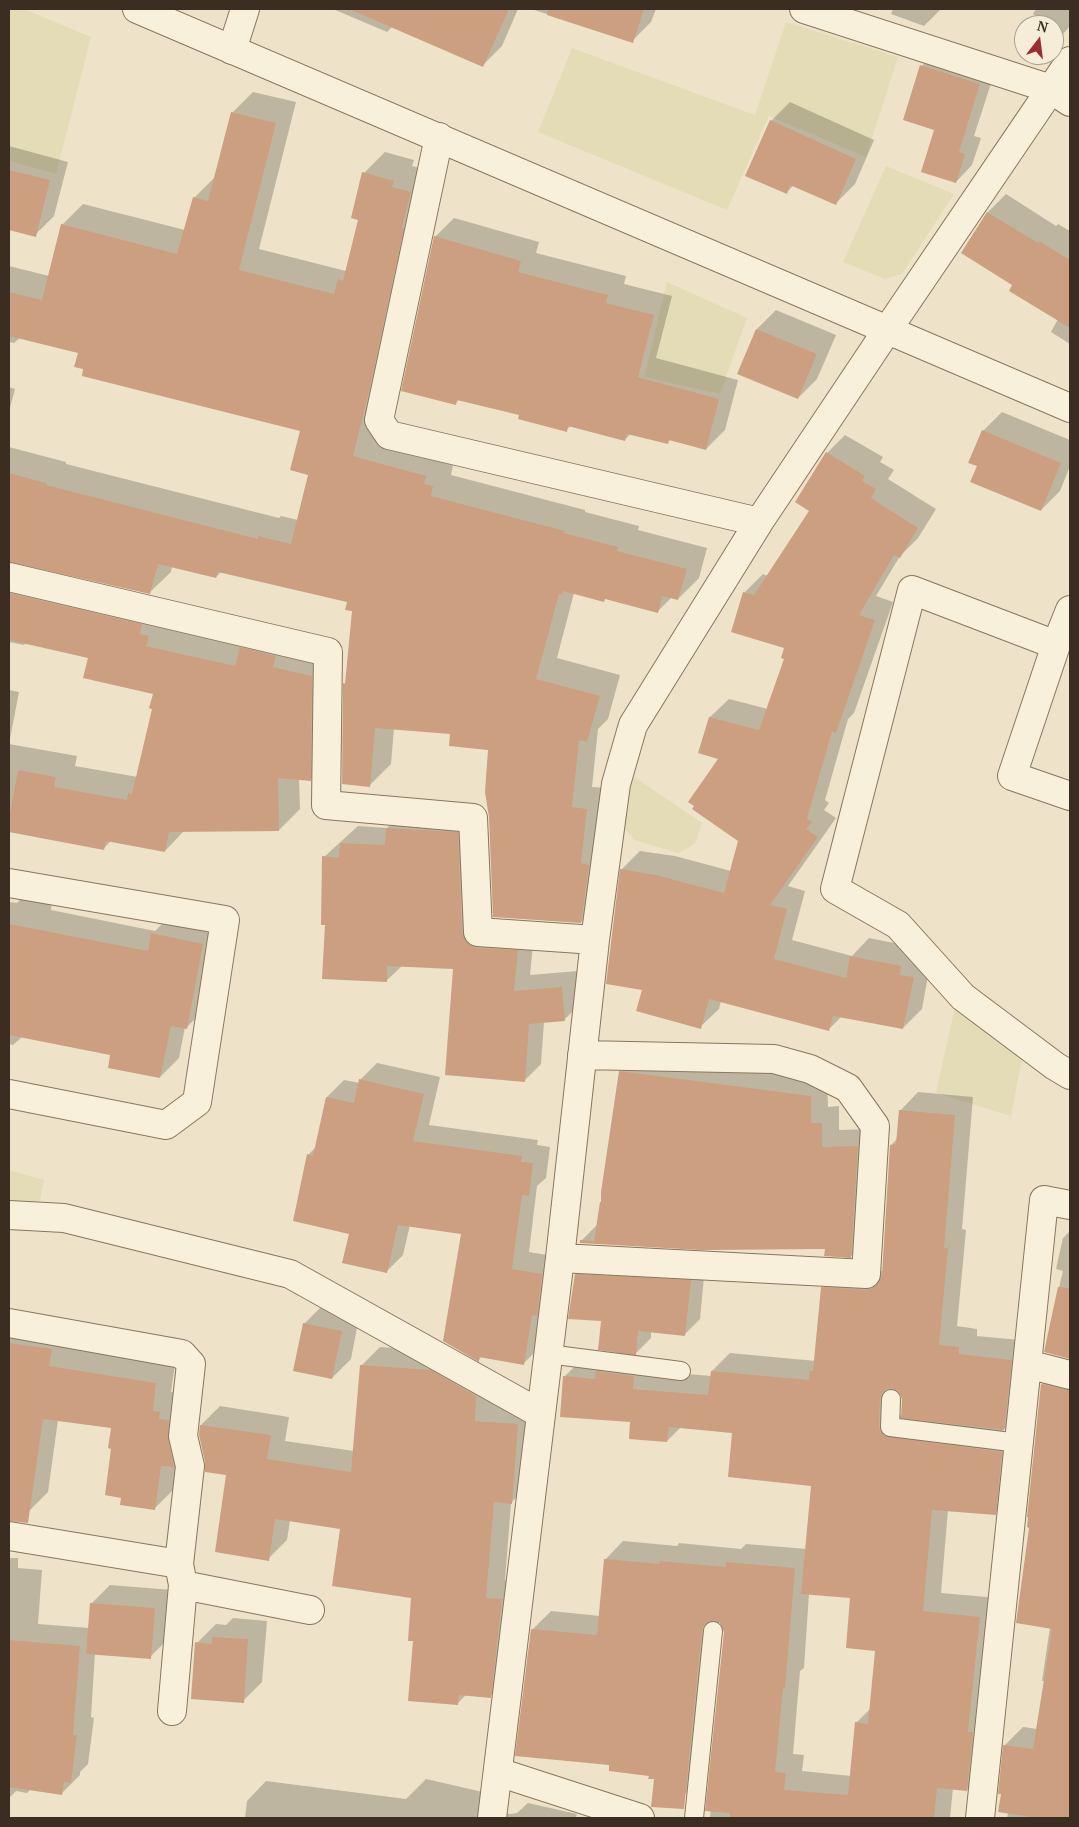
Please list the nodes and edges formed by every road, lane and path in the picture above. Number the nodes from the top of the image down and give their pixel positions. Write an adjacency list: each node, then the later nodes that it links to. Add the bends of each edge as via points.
1 (137, 9): 4 (street)
2 (245, 9): 4 (street)
3 (804, 9): 6 (street)
4 (232, 50): 7 (street)
5 (1070, 61): 6 (street)
6 (1060, 95): 8 (street)
7 (439, 137): 8 (street); 10 (street, via 379,420 389,435)
8 (888, 329): 9 (street); 10 (street)
9 (1070, 408)
10 (759, 522): 16 (street, via 633,725 616,784)
11 (9, 577): 16 (street, via 328,652 326,805 473,818 478,932)
12 (1070, 610): 13 (street)
13 (1056, 645): 14 (street, via 1012,776); 18 (street, via 912,590 835,889 898,925 963,996)
14 (1070, 796)
15 (9, 884): 19 (street, via 226,920 197,1102 166,1125)
16 (595, 940): 17 (street)
17 (582, 1055): 22 (street); 22 (street, via 774,1059 810,1069 848,1088 875,1126 866,1274)
18 (1070, 1075)
19 (9, 1094)
20 (1070, 1205): 25 (street, via 1044,1200)
21 (9, 1215): 29 (street, via 64,1218 290,1274)
22 (560, 1258): 24 (street)
23 (9, 1323): 32 (street, via 182,1354 191,1364 183,1436 190,1466)
24 (548, 1354): 26 (lane); 29 (street)
25 (1027, 1364): 27 (street); 30 (street)
26 (681, 1371)
27 (1070, 1375)
28 (891, 1399): 30 (lane, via 890,1427)
29 (541, 1414): 36 (street)
30 (1019, 1444): 40 (street)
31 (9, 1536): 32 (street)
32 (181, 1575): 33 (street); 35 (street)
33 (310, 1610)
34 (713, 1631): 39 (lane)
35 (172, 1711)
36 (498, 1772): 37 (street); 38 (street)
37 (492, 1818)
38 (640, 1818)
39 (694, 1818)
40 (980, 1818)

